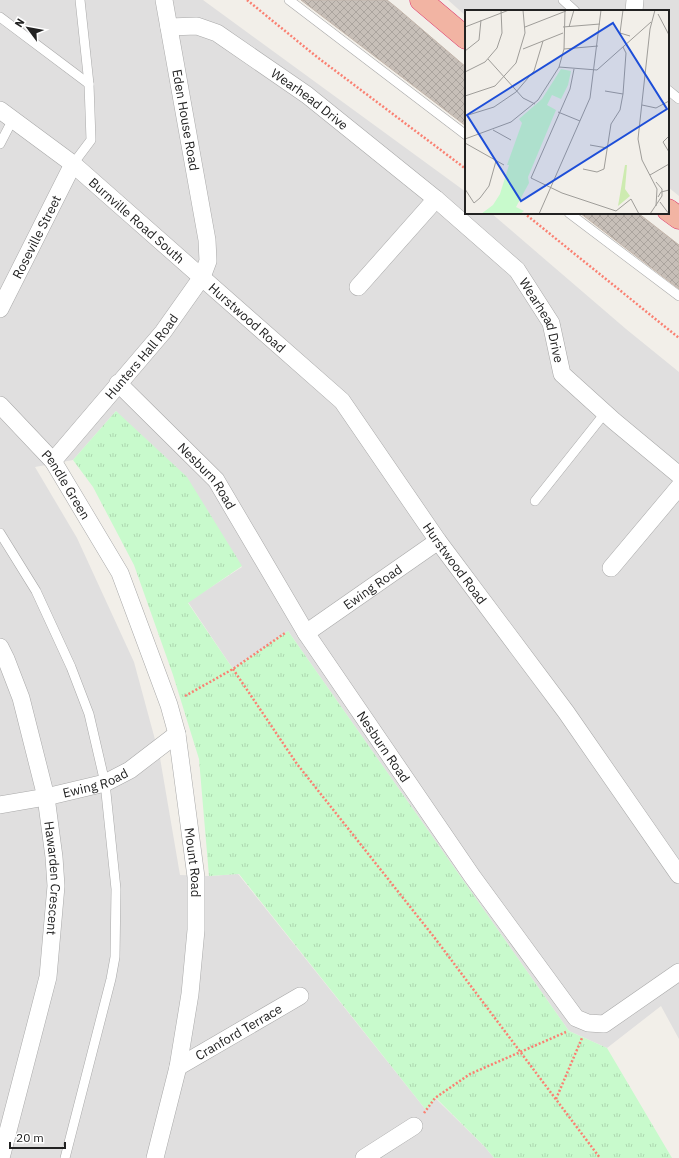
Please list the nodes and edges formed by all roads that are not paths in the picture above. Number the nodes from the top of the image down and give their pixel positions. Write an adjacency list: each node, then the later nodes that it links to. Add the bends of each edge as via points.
1 (80, 0): 12 (lane)
2 (164, 0): 10 (street, Eden House Road)
3 (289, 0): 16 (lane)
4 (421, 0): 11 (highway)
5 (562, 0): 7 (lane)
6 (635, 0): 8 (street)
7 (575, 10)
8 (634, 10)
9 (0, 17): 12 (lane)
10 (170, 27): 19 (street, Wearhead Drive, via 197,26 217,33 307,95); 23 (street, Eden House Road)
11 (465, 37)
12 (88, 84): 18 (lane, via 91,140)
13 (669, 91): 14 (lane)
14 (679, 99)
15 (6, 114): 17 (lane); 18 (street, Burnville Road South)
16 (465, 135)
17 (0, 144)
18 (73, 164): 24 (street, Burnville Road South); 27 (street, Roseville Street)
19 (436, 199): 25 (street); 30 (street, Wearhead Drive, via 517,270 551,323 562,374)
20 (669, 211): 22 (highway)
21 (570, 214): 26 (lane)
22 (679, 218)
23 (207, 240): 24 (street, Hunters Hall Road, via 208,261)
24 (202, 277): 28 (street, Hunters Hall Road, via 163,332); 36 (street, Hurstwood Road, via 342,401)
25 (358, 287)
26 (679, 296)
27 (0, 309)
28 (118, 383): 31 (street, Hunters Hall Road); 39 (street, Nesburn Road, via 216,480)
29 (0, 405): 31 (street, Pendle Green)
30 (605, 413): 32 (street, Wearhead Drive); 34 (lane)
31 (53, 461): 38 (street, Pendle Green)
32 (679, 474)
33 (679, 487): 37 (street)
34 (535, 501)
35 (0, 533): 42 (lane, via 36,591 71,667 89,714)
36 (438, 541): 39 (street, Ewing Road); 45 (street, Hurstwood Road, via 566,712)
37 (611, 568)
38 (120, 573): 41 (street, Mount Road, via 169,705)
39 (304, 628): 46 (street, Nesburn Road, via 477,882 576,1018 588,1023 604,1024)
40 (0, 647): 43 (street, Hawarden Crescent, via 22,698)
41 (177, 734): 42 (street, Ewing Road, via 130,770); 48 (street, Mount Road, via 196,877 196,930)
42 (105, 782): 43 (street, Ewing Road); 51 (lane, via 116,889 115,957)
43 (46, 797): 44 (street, Ewing Road); 50 (street, Hawarden Crescent, via 56,886 48,977)
44 (0, 805)
45 (679, 875)
46 (679, 972)
47 (300, 996): 48 (street, Cranford Terrace)
48 (178, 1067): 52 (street, Mount Road)
49 (414, 1126): 53 (street)
50 (0, 1158)
51 (65, 1158)
52 (155, 1158)
53 (366, 1158)

